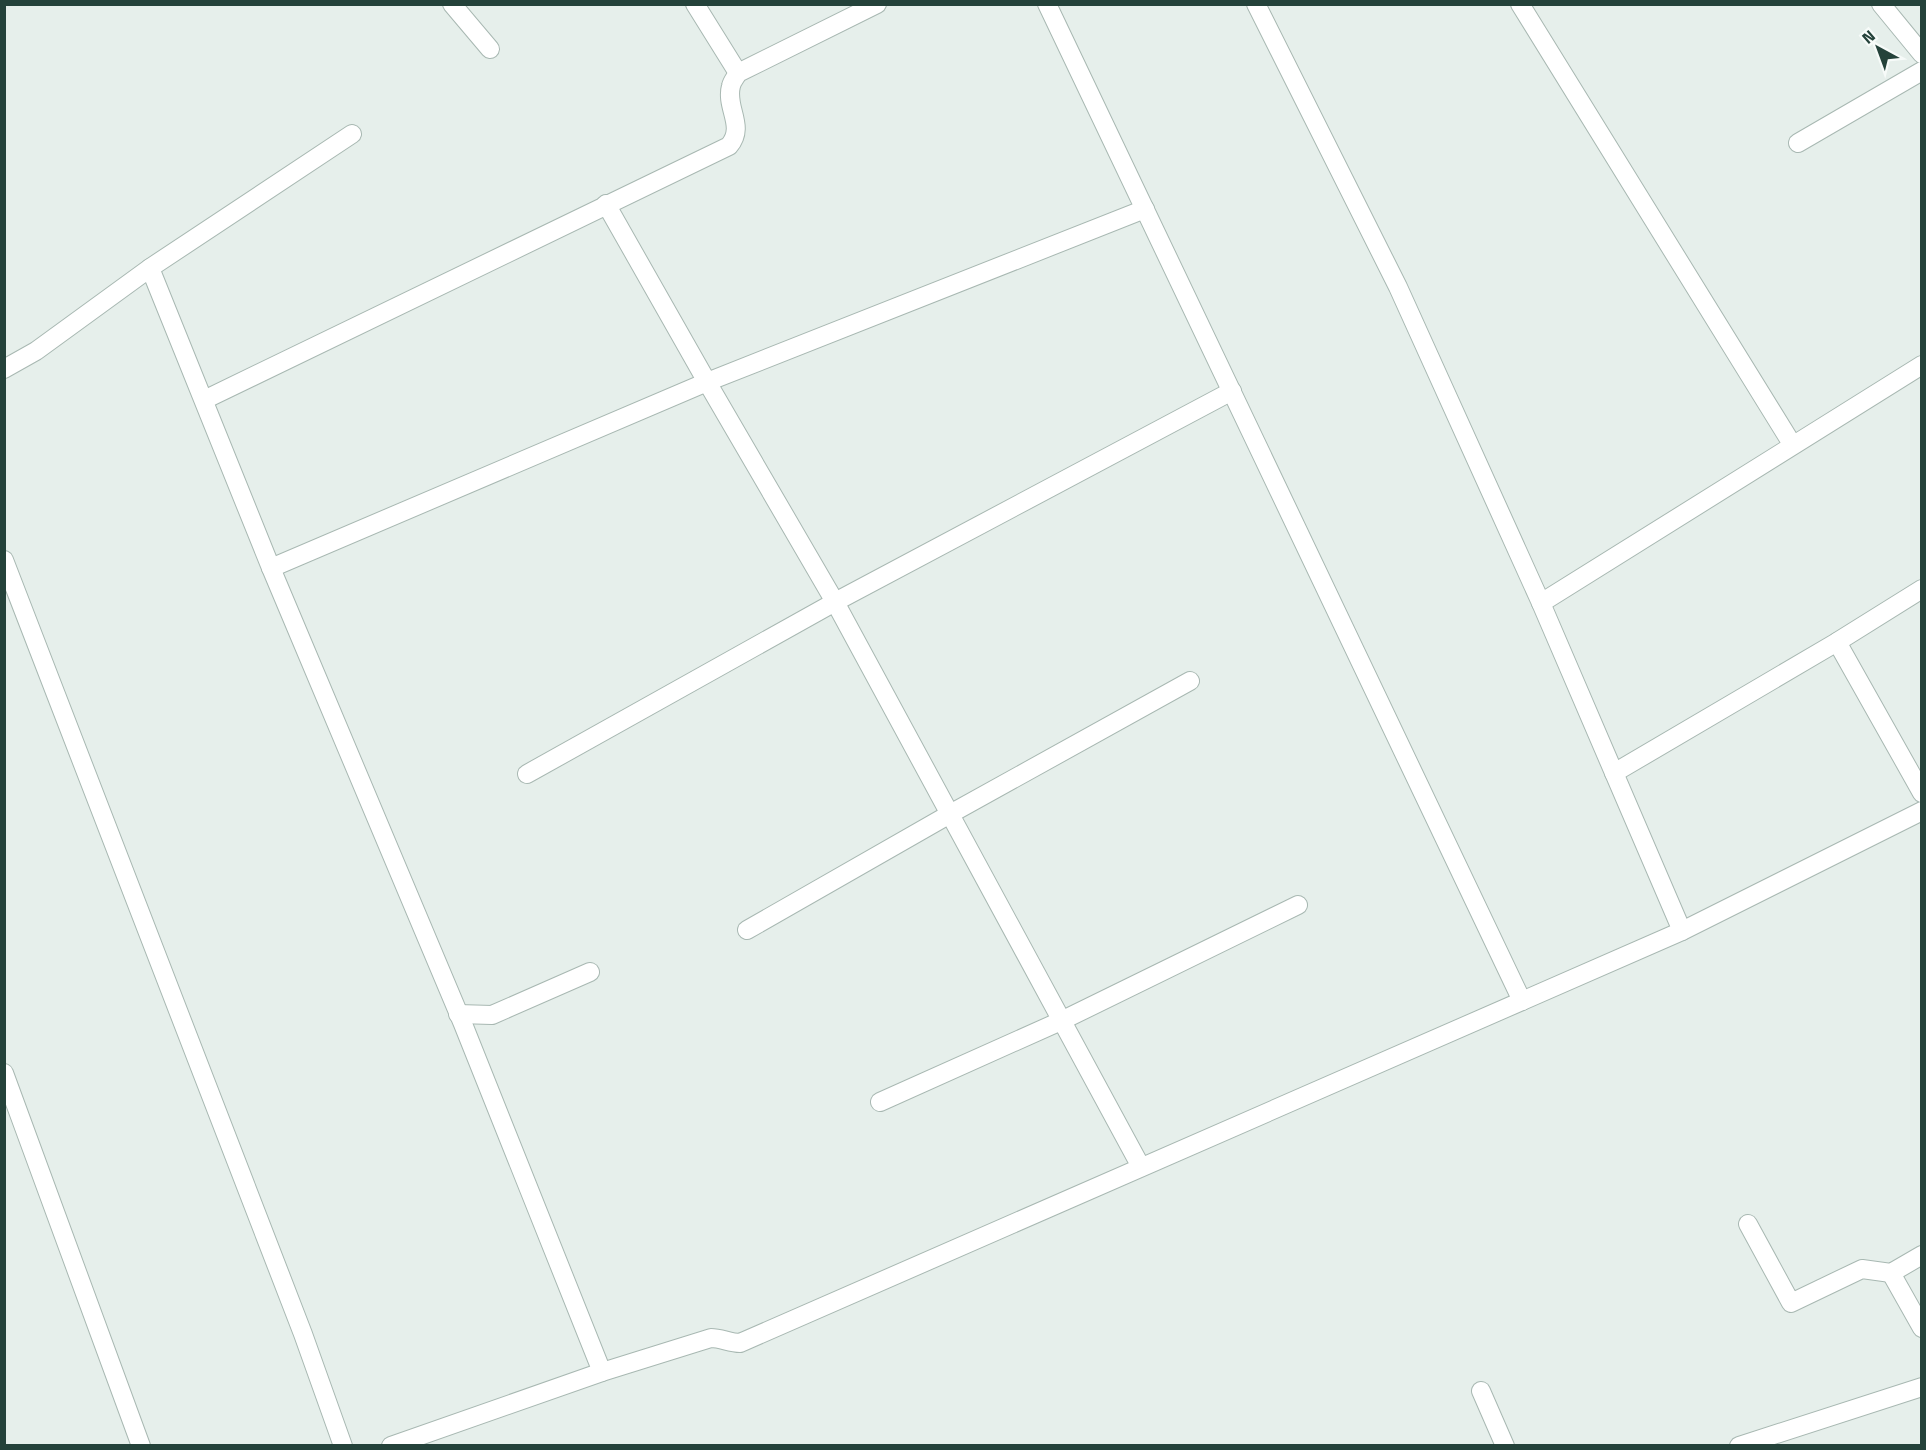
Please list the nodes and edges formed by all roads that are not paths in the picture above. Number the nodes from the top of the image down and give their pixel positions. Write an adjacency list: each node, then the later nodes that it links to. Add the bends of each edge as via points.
1 (452, 4): 8 (street)
2 (695, 4): 11 (street)
3 (877, 4): 11 (street)
4 (1047, 4): 15 (street)
5 (1256, 4): 27 (street, via 1398,287)
6 (1520, 4): 22 (street)
7 (1881, 4): 9 (street)
8 (490, 49)
9 (1922, 54)
10 (1922, 71): 13 (street)
11 (738, 73): 14 (street, via 731,85 730,98 737,133 729,146)
12 (351, 134): 16 (street)
13 (1798, 143)
14 (606, 204): 19 (street); 21 (street)
15 (1145, 209): 19 (street); 20 (street)
16 (150, 268): 18 (street, via 36,351); 21 (street)
17 (1922, 365): 22 (street)
18 (4, 369)
19 (707, 382): 24 (street); 26 (street)
20 (1232, 392): 26 (street); 39 (street)
21 (204, 400): 24 (street)
22 (1792, 444): 27 (street)
23 (4, 560): 53 (street)
24 (271, 568): 40 (street)
25 (1922, 589): 28 (street)
26 (835, 602): 31 (street); 34 (street)
27 (1541, 603): 30 (street)
28 (1837, 642): 30 (street); 32 (street)
29 (1190, 681): 34 (street)
30 (1614, 773): 37 (street)
31 (527, 774)
32 (1922, 793)
33 (1922, 811): 37 (street)
34 (950, 814): 36 (street); 41 (street)
35 (1298, 905): 41 (street)
36 (747, 930)
37 (1682, 931): 39 (street)
38 (590, 972): 40 (street, via 492,1015)
39 (1522, 1001): 44 (street)
40 (458, 1014): 49 (street)
41 (1063, 1020): 43 (street); 44 (street)
42 (4, 1073): 52 (street)
43 (880, 1102)
44 (1141, 1167): 49 (street, via 740,1343 711,1338)
45 (1748, 1224): 47 (street, via 1791,1303 1862,1269)
46 (1922, 1255): 47 (street)
47 (1891, 1273): 48 (street)
48 (1922, 1329)
49 (602, 1372): 54 (street)
50 (1922, 1387): 56 (street)
51 (1481, 1391): 55 (street)
52 (141, 1446)
53 (343, 1446)
54 (391, 1446)
55 (1505, 1446)
56 (1738, 1446)

